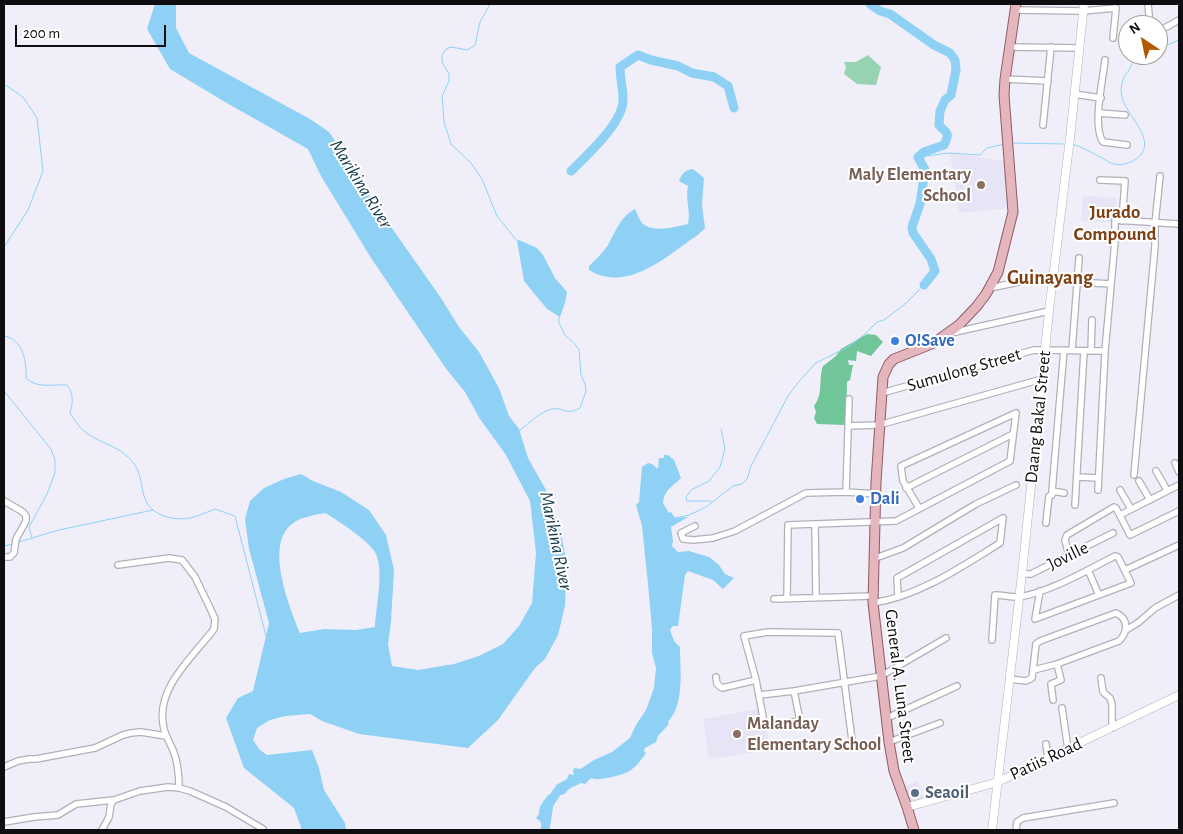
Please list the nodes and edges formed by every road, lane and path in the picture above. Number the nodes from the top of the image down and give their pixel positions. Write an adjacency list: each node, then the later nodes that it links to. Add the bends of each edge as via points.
1 (1016, 7): 2 (street); 6 (main road, General A. Luna Street)
2 (1084, 7): 5 (street, via 1116,8); 8 (street, Daang Bakal Street)
3 (1179, 20): 4 (street)
4 (1168, 26)
5 (1113, 38)
6 (1009, 47): 7 (street); 10 (main road, General A. Luna Street)
7 (1051, 47): 8 (street); 11 (street)
8 (1079, 48): 12 (street, Daang Bakal Street)
9 (1105, 60): 13 (street)
10 (1005, 79): 11 (street); 27 (main road, General A. Luna Street, via 1004,111 1012,219 998,272)
11 (1048, 82): 16 (street)
12 (1074, 94): 13 (street); 24 (street, Daang Bakal Street)
13 (1100, 98): 14 (street)
14 (1099, 113): 15 (street); 17 (street, via 1099,136 1103,142)
15 (1125, 116)
16 (1043, 125)
17 (1127, 145)
18 (1160, 176): 21 (street)
19 (1100, 180): 20 (street, via 1125,182)
20 (1122, 221): 21 (street); 26 (street, via 1115,220)
21 (1155, 224): 22 (street); 45 (street)
22 (1179, 224)
23 (1079, 258): 25 (street)
24 (1053, 280): 25 (street); 27 (street, via 1038,278); 28 (street, Daang Bakal Street)
25 (1076, 282): 26 (street); 33 (street)
26 (1112, 284): 35 (street)
27 (990, 288): 30 (main road, General A. Luna Street, via 966,318)
28 (1049, 311): 30 (street); 31 (street, Daang Bakal Street)
29 (1092, 320): 34 (street)
30 (947, 334): 37 (main road, General A. Luna Street, via 889,364 883,377)
31 (1045, 349): 32 (street, Sumulong Street); 36 (street, Daang Bakal Street); 37 (street, Sumulong Street)
32 (1064, 350): 33 (street, Sumulong Street); 55 (street)
33 (1072, 350): 34 (street, Sumulong Street)
34 (1087, 351): 35 (street, Sumulong Street); 46 (street)
35 (1105, 351): 47 (street)
36 (1042, 379): 39 (street); 78 (street, Daang Bakal Street)
37 (882, 393): 39 (main road, General A. Luna Street)
38 (849, 399): 40 (street)
39 (879, 425): 40 (street); 58 (main road, General A. Luna Street)
40 (848, 426): 56 (street)
41 (1013, 434): 51 (street); 51 (street, via 1016,413 901,466); 62 (street, via 1010,461)
42 (1175, 462): 44 (street)
43 (1156, 472): 54 (street)
44 (1179, 472)
45 (1134, 475)
46 (1078, 476): 47 (street); 61 (street)
47 (1098, 478): 52 (street)
48 (1139, 480): 59 (street)
49 (1016, 485): 74 (street, via 976,504 903,548)
50 (1179, 485): 54 (street)
51 (906, 488): 62 (street)
52 (1098, 490)
53 (1120, 490): 63 (street)
54 (1167, 490): 59 (street)
55 (1052, 491): 57 (street); 67 (street)
56 (846, 492): 58 (street); 69 (street, via 806,493 735,531 713,538 684,539 681,534)
57 (1064, 492)
58 (876, 494): 66 (main road, General A. Luna Street)
59 (1150, 500): 63 (street)
60 (4, 501): 73 (street, via 26,516 14,553)
61 (1075, 505)
62 (919, 508): 66 (street, via 896,520)
63 (1131, 510): 65 (street)
64 (1179, 511): 65 (street, via 1130,535)
65 (1120, 515): 72 (street, via 1114,507 1069,533 1065,540)
66 (875, 521): 68 (street); 74 (main road, General A. Luna Street)
67 (1046, 523)
68 (815, 524): 83 (street); 85 (street, via 788,525)
69 (695, 526)
70 (1113, 533): 72 (street, Joville)
71 (1179, 545): 77 (street)
72 (1068, 556): 78 (street, Joville, via 1031,574)
73 (4, 557)
74 (873, 559): 87 (main road, General A. Luna Street)
75 (118, 565): 110 (street, via 169,558 182,560 195,577 215,620 214,630 169,687 163,723)
76 (1088, 570): 77 (street, via 1114,556 1118,557); 79 (street); 80 (street)
77 (1125, 570): 80 (street, via 1129,585)
78 (1022, 574): 82 (street, Daang Bakal Street)
79 (1040, 591): 80 (street, via 1035,619); 82 (street)
80 (1099, 595)
81 (1179, 595): 88 (street)
82 (1019, 596): 90 (street, via 995,595); 96 (street, Daang Bakal Street)
83 (816, 597): 85 (street); 87 (street)
84 (898, 597): 84 (street, via 948,574 1000,542 1003,518 896,578); 87 (street)
85 (787, 598): 86 (street)
86 (774, 599)
87 (873, 599): 93 (main road, General A. Luna Street)
88 (1126, 630): 91 (street, via 1119,641); 92 (street, via 1124,620 1116,613 1043,639 1036,644)
89 (946, 638): 93 (street)
90 (992, 640)
91 (1056, 664): 92 (street); 103 (street, via 1061,680 1051,684)
92 (1034, 670): 96 (street, via 1032,678 1026,681)
93 (881, 676): 98 (street); 106 (main road, General A. Luna Street)
94 (716, 677): 97 (street, via 722,688)
95 (1101, 678): 109 (street, via 1103,692 1112,704)
96 (1009, 679): 117 (street, Daang Bakal Street)
97 (756, 680): 98 (street, via 744,636 768,632 838,633); 101 (street)
98 (845, 683): 100 (street); 111 (street)
99 (957, 686): 106 (street)
100 (794, 691): 101 (street); 108 (street, via 800,721)
101 (760, 695): 105 (street)
102 (1179, 696): 109 (street, Patiis Road)
103 (1053, 700)
104 (1062, 708): 114 (street)
105 (763, 717)
106 (886, 718): 112 (main road, General A. Luna Street)
107 (940, 723): 112 (street)
108 (775, 724)
109 (1112, 728): 114 (street, Patiis Road)
110 (166, 736): 116 (street, via 131,733 90,750 29,759); 118 (street, via 177,760)
111 (852, 740)
112 (888, 742): 121 (main road, General A. Luna Street, via 894,772)
113 (1046, 744): 115 (street)
114 (1068, 749): 115 (street, Patiis Road)
115 (1048, 758): 117 (street, Patiis Road)
116 (4, 767)
117 (998, 782): 121 (street, Patiis Road); 126 (street, Daang Bakal Street)
118 (179, 788): 119 (street, via 148,789); 123 (street, via 226,807)
119 (114, 800): 122 (street, via 76,804 58,815); 124 (street)
120 (1114, 803): 127 (street, via 1023,818 1017,822)
121 (907, 807): 125 (main road, General A. Luna Street)
122 (4, 822)
123 (263, 829)
124 (102, 830)
125 (914, 830)
126 (992, 830)
127 (1016, 830)

